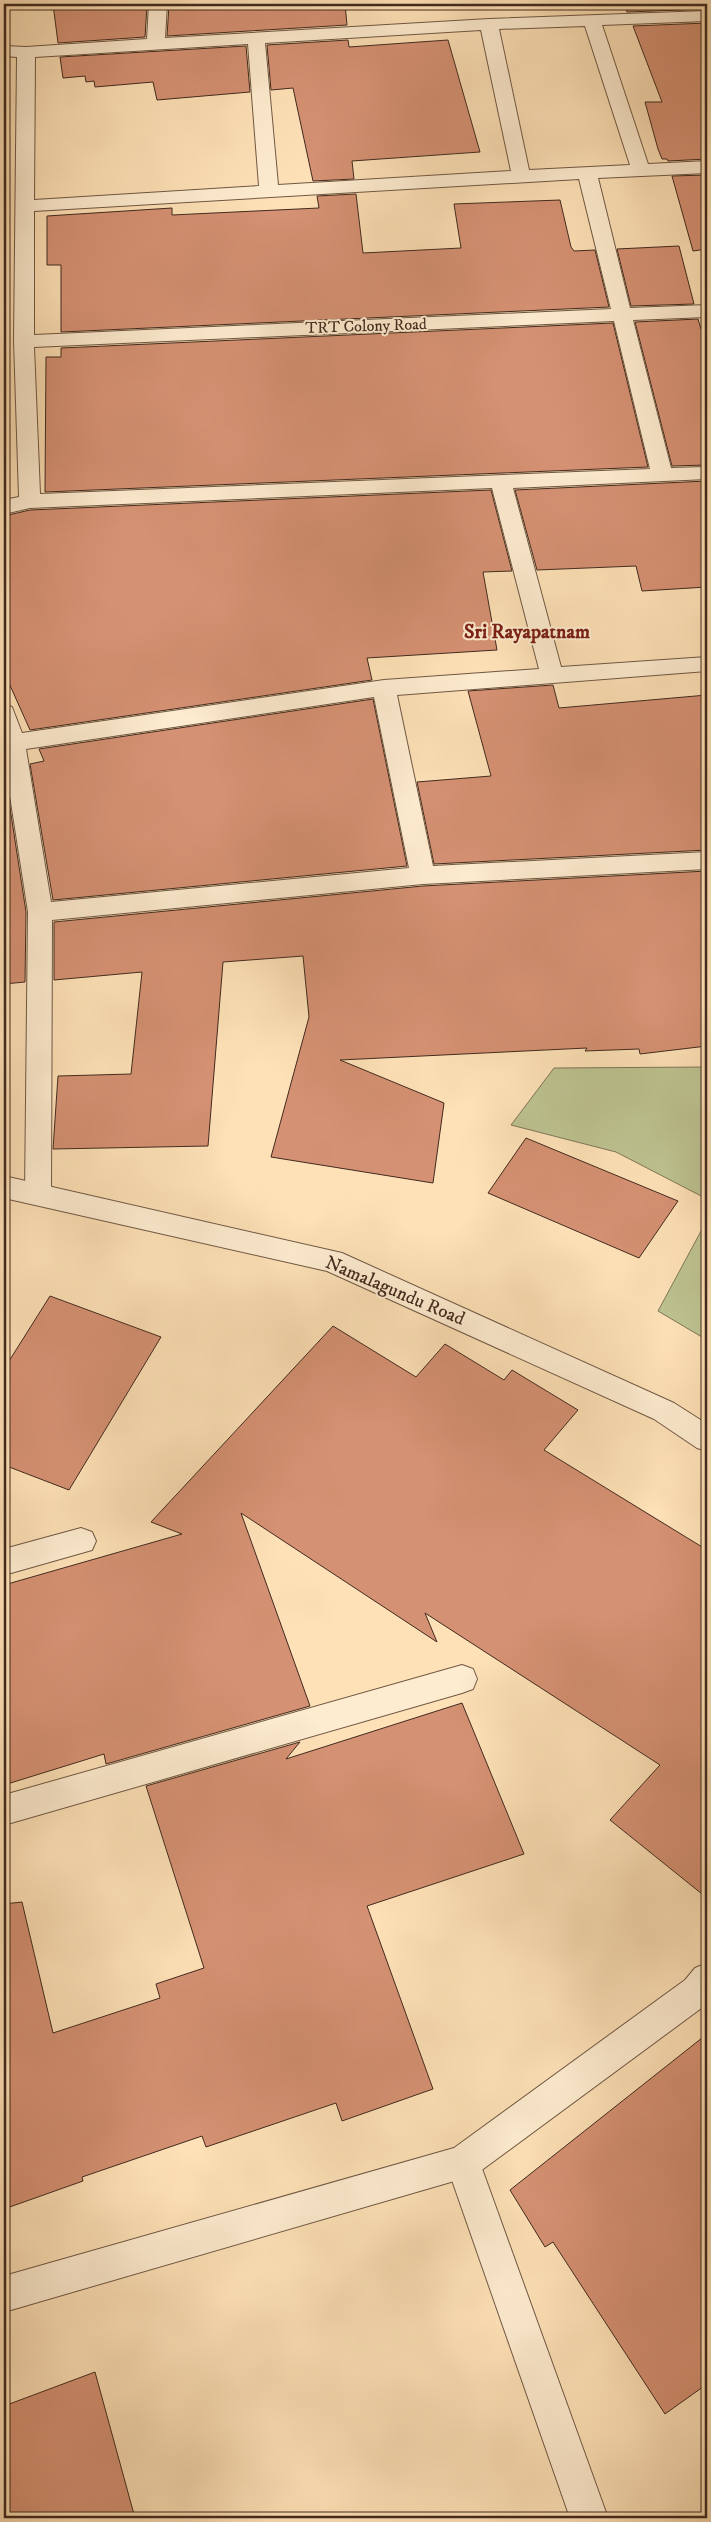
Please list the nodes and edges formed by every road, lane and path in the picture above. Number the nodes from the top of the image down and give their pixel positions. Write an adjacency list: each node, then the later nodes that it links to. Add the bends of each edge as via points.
1 (158, 4): 6 (street)
2 (707, 16): 3 (street)
3 (592, 20): 4 (street); 10 (street)
4 (489, 24): 5 (street); 12 (street)
5 (256, 37): 6 (street); 13 (street)
6 (156, 43): 8 (street)
7 (4, 51): 8 (street)
8 (26, 52): 14 (street)
9 (707, 167): 10 (street)
10 (642, 170): 11 (street)
11 (587, 173): 12 (street); 16 (street)
12 (521, 176): 13 (street)
13 (269, 192): 14 (street)
14 (24, 206): 17 (street)
15 (707, 311): 16 (street, TRT Colony Road)
16 (622, 315): 17 (street, TRT Colony Road); 21 (street)
17 (24, 341): 18 (street)
18 (26, 386): 19 (street); 23 (street)
19 (4, 389)
20 (707, 473): 21 (street)
21 (662, 476): 22 (street)
22 (501, 483): 23 (street); 26 (street)
23 (30, 501): 24 (street)
24 (4, 507)
25 (707, 664): 26 (street)
26 (552, 675): 27 (street)
27 (384, 688): 29 (street); 31 (street)
28 (4, 712): 29 (street)
29 (9, 743): 32 (street)
30 (707, 860): 31 (street)
31 (423, 875): 32 (street)
32 (40, 912): 34 (street)
33 (4, 1187): 34 (street, Namalagundu Road)
34 (38, 1194): 35 (street, Namalagundu Road, via 332,1261 664,1411)
35 (707, 1440)
36 (81, 1541): 37 (street)
37 (4, 1562)
38 (462, 1679): 39 (street)
39 (4, 1810)
40 (704, 1991): 41 (street)
41 (463, 2164): 42 (street); 43 (street)
42 (4, 2294)
43 (589, 2518)

